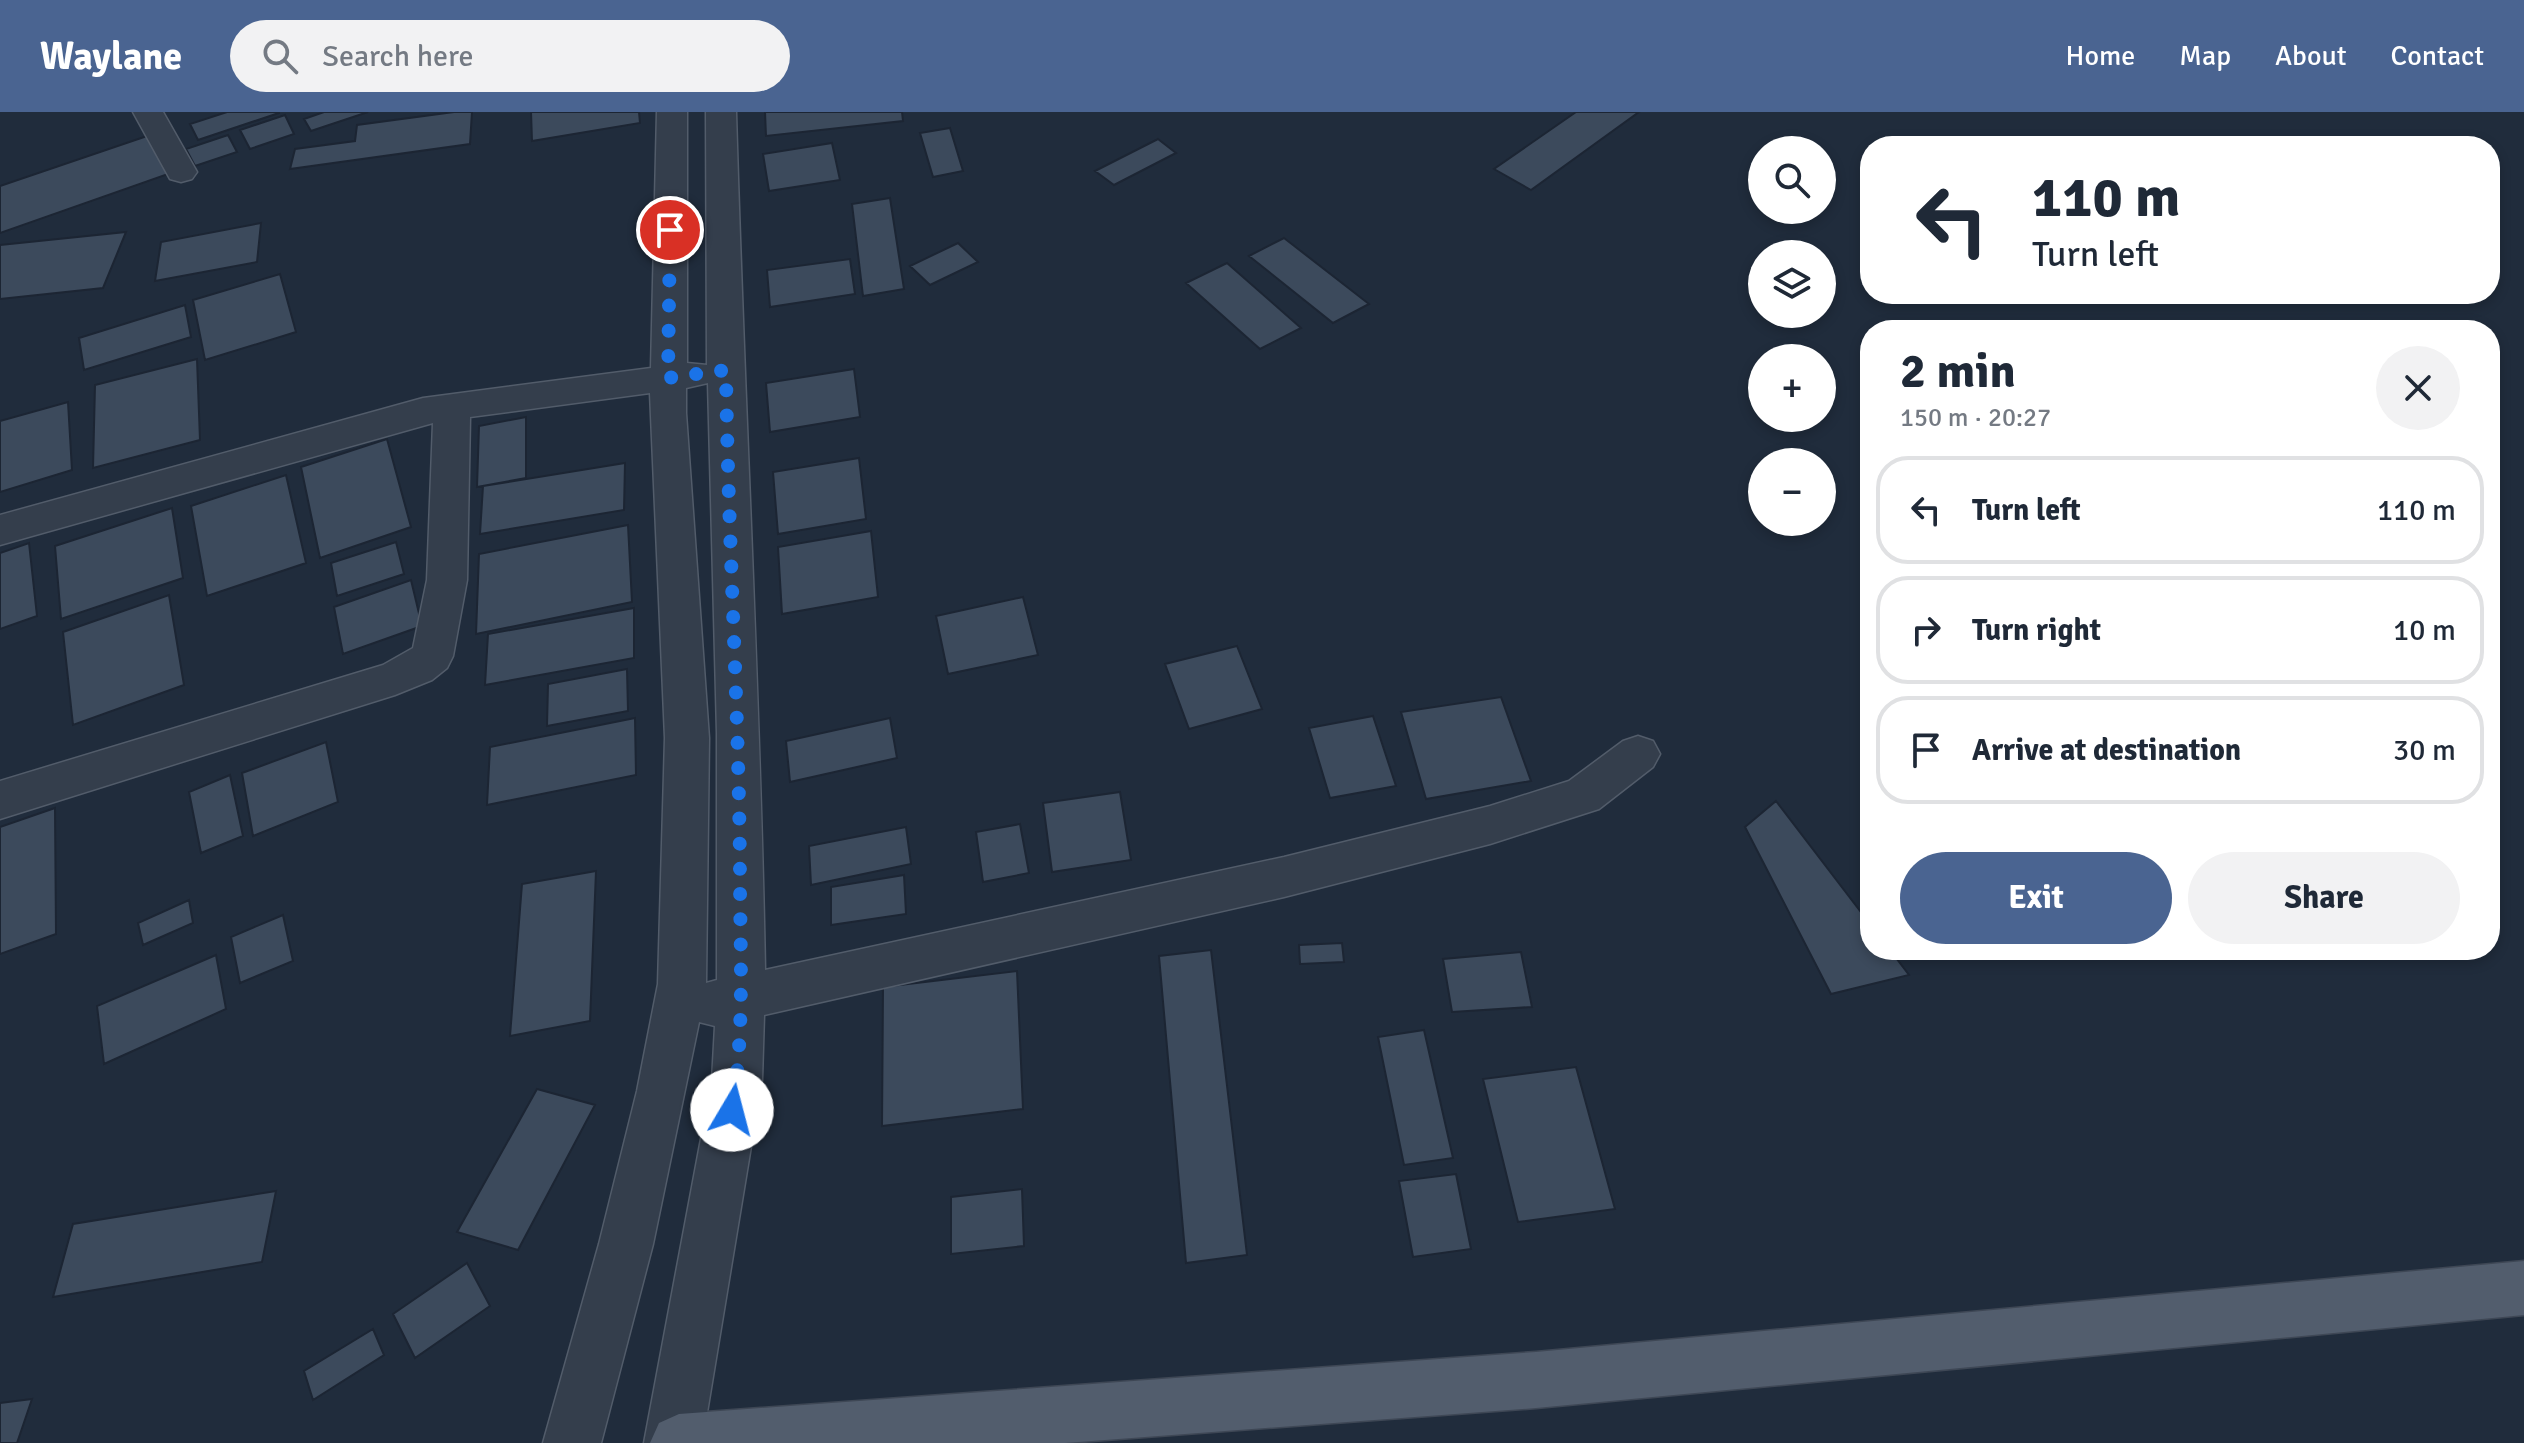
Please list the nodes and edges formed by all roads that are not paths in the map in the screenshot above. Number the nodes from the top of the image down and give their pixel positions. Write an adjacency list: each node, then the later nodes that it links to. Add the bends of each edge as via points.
1 (148, 112): 4 (street)
2 (672, 112): 6 (street)
3 (721, 112): 5 (street)
4 (181, 172)
5 (726, 370): 6 (street); 11 (street, via 739,733)
6 (668, 378): 7 (street); 12 (street, via 687,738 686,907)
7 (452, 407): 8 (street, via 337,433); 10 (street, via 447,580 432,656 395,678)
8 (0, 530)
9 (1638, 754): 11 (street, via 1583,796 1490,825 1284,877)
10 (0, 800)
11 (740, 998): 12 (street); 15 (street, via 737,1080)
12 (677, 1011): 14 (street, via 626,1244)
13 (2524, 1288): 15 (main road, via 1536,1380)
14 (572, 1443)
15 (676, 1443)

